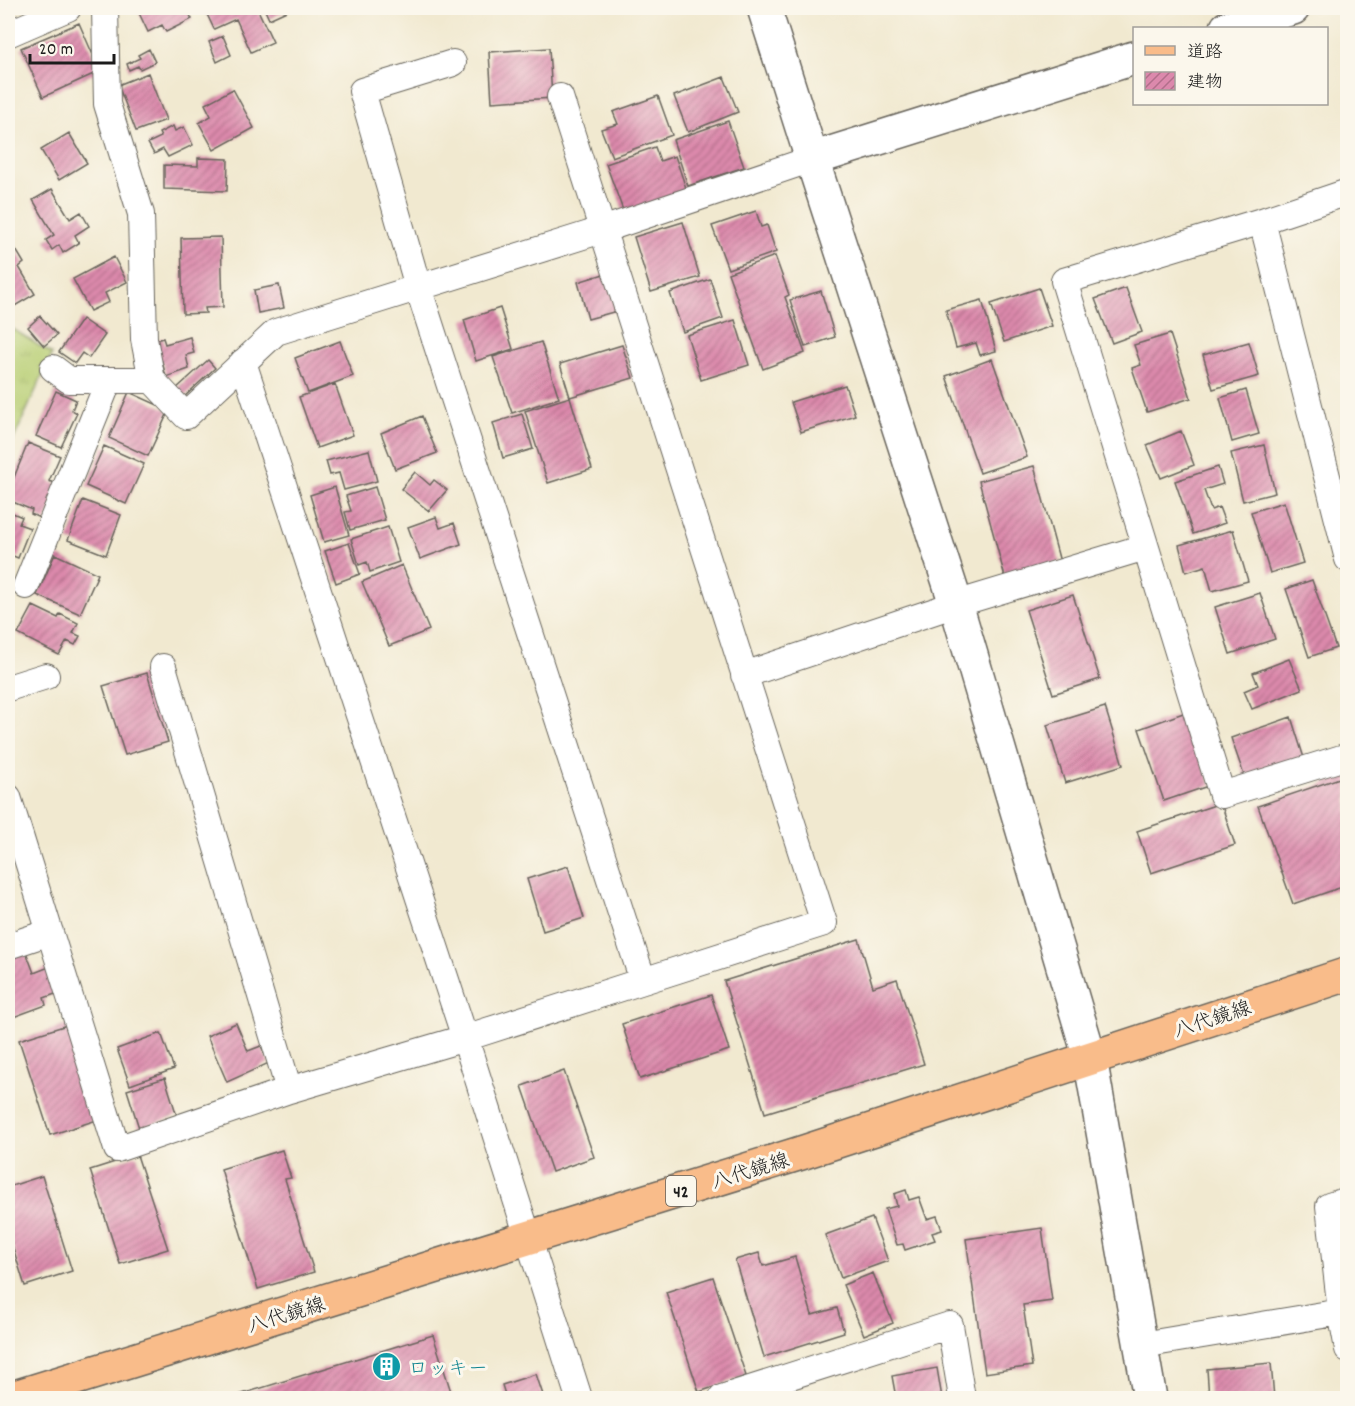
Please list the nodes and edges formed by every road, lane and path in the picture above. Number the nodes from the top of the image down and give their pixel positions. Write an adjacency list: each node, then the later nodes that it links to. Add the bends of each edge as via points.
1 (68, 8): 6 (street)
2 (105, 8): 18 (street, via 106,104 141,214 144,339)
3 (764, 8): 10 (street)
4 (1293, 8): 5 (street)
5 (1230, 27)
6 (8, 34)
7 (1133, 58): 10 (street)
8 (453, 63): 14 (street, via 362,91)
9 (560, 97): 13 (street)
10 (812, 159): 13 (street); 22 (street)
11 (1347, 192): 12 (street)
12 (1262, 221): 19 (street, via 1064,281); 20 (street)
13 (602, 230): 14 (street); 24 (street)
14 (418, 287): 15 (street, via 276,332); 32 (street)
15 (243, 362): 18 (street, via 186,416); 33 (street)
16 (53, 368): 17 (street, via 69,380)
17 (109, 380): 18 (street); 21 (street)
18 (152, 380)
19 (1145, 547): 22 (street); 27 (street, via 1222,795)
20 (1347, 559)
21 (26, 586)
22 (956, 604): 24 (street); 34 (street)
23 (163, 667): 35 (street)
24 (744, 675): 32 (street, via 824,923)
25 (46, 676): 26 (street)
26 (8, 688)
27 (1347, 756)
28 (8, 797): 29 (street)
29 (50, 932): 30 (street); 35 (street, via 117,1149)
30 (8, 946)
31 (1347, 974): 34 (main road, 八代鏡線 / 42)
32 (643, 981): 33 (street)
33 (465, 1038): 35 (street); 37 (street)
34 (1090, 1058): 37 (main road, 八代鏡線 / 42); 39 (street)
35 (289, 1090)
36 (1347, 1200): 38 (street, via 1329,1206)
37 (528, 1239): 42 (main road, 八代鏡線 / 42); 43 (street)
38 (1341, 1312): 39 (street); 40 (street)
39 (1142, 1345): 46 (street)
40 (1347, 1349)
41 (782, 1389): 44 (street); 45 (street, via 950,1325)
42 (12, 1398)
43 (579, 1398)
44 (722, 1398)
45 (962, 1398)
46 (1150, 1398)

